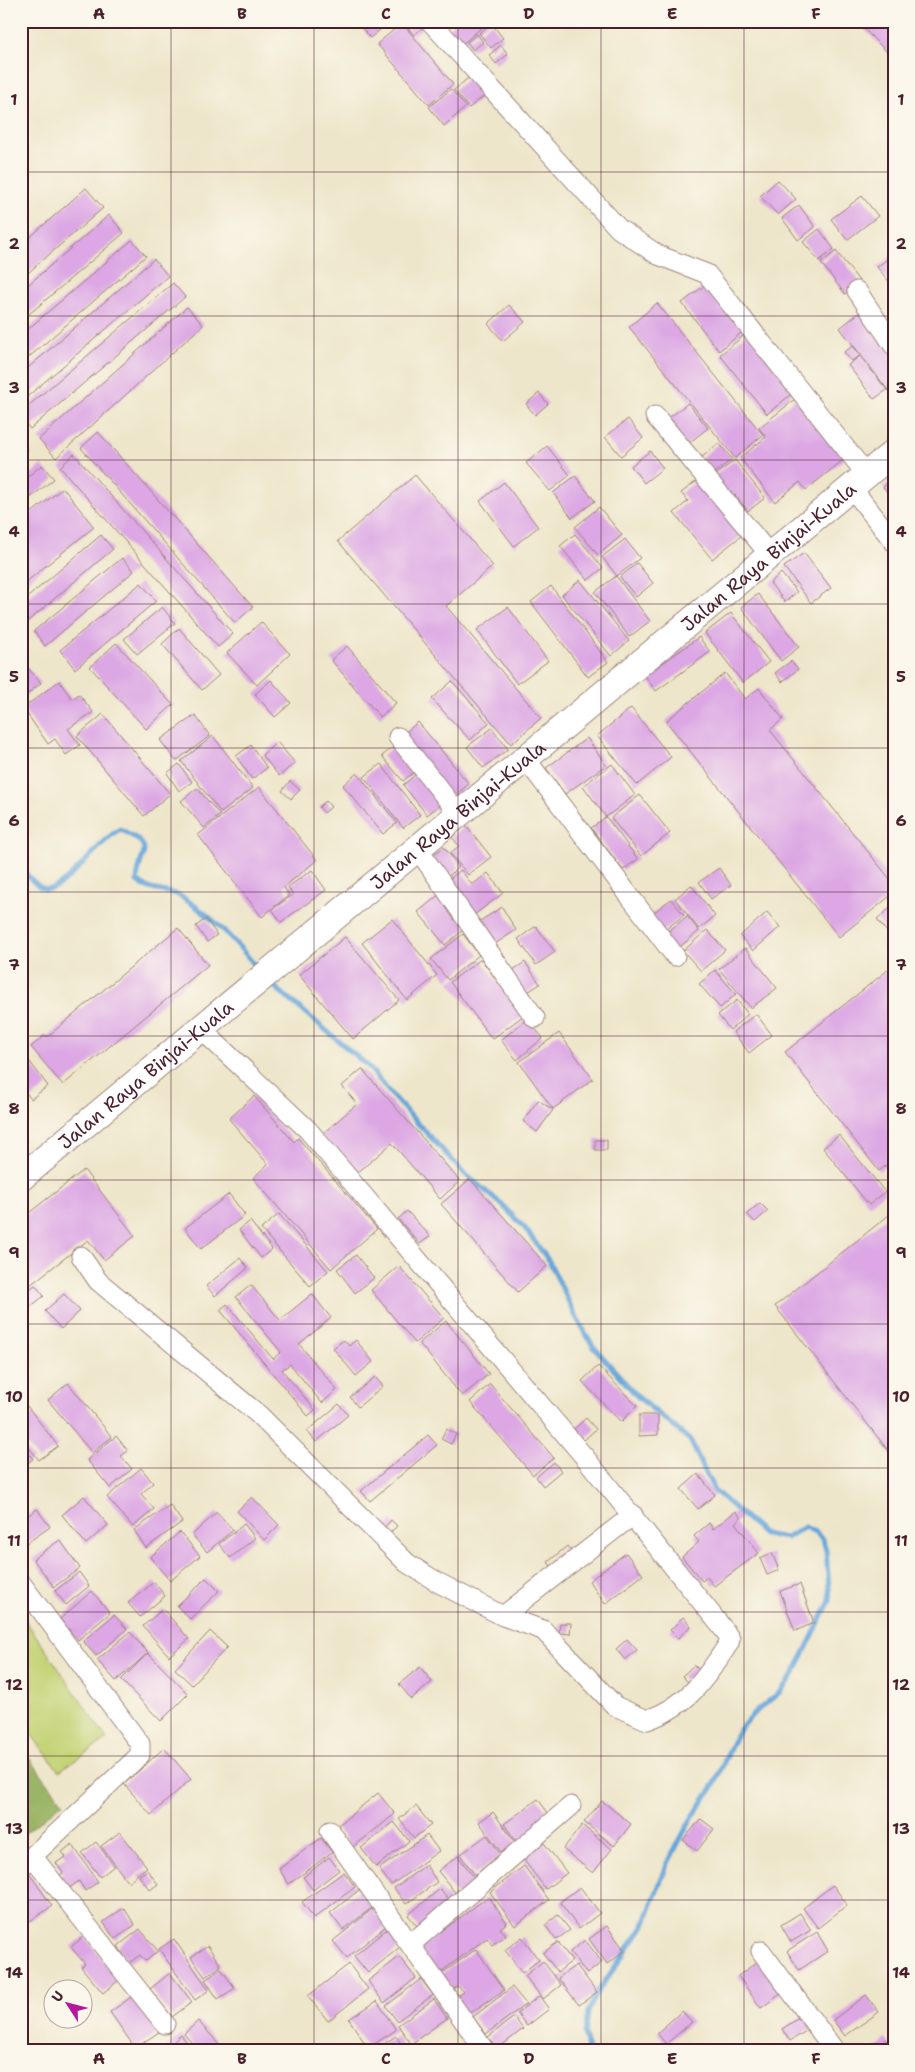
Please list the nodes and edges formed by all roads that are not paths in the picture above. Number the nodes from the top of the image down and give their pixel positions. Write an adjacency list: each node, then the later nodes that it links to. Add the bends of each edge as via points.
1 (430, 21): 6 (street, via 619,229 658,255 707,274)
2 (857, 291): 3 (street)
3 (894, 346)
4 (655, 416): 8 (street)
5 (894, 452): 6 (main road, Jalan Raya Binjai-Kuala)
6 (859, 481): 7 (street); 8 (main road, Jalan Raya Binjai-Kuala)
7 (894, 542)
8 (770, 556): 10 (main road, Jalan Raya Binjai-Kuala)
9 (398, 738): 11 (street)
10 (525, 758): 11 (main road, Jalan Raya Binjai-Kuala); 13 (street)
11 (458, 814): 12 (main road, Jalan Raya Binjai-Kuala)
12 (417, 848): 14 (street); 15 (main road, Jalan Raya Binjai-Kuala)
13 (675, 956)
14 (535, 1018)
15 (200, 1028): 16 (main road, Jalan Raya Binjai-Kuala); 18 (street, via 308,1130)
16 (21, 1178)
17 (81, 1256): 20 (street, via 98,1281 259,1415 407,1563)
18 (633, 1515): 20 (street); 20 (street, via 730,1639 716,1663 688,1698 662,1715 647,1720 629,1714 615,1706 550,1635 536,1626)
19 (21, 1582): 23 (street, via 140,1744 140,1755)
20 (503, 1616)
21 (571, 1806): 24 (street)
22 (330, 1831): 24 (street)
23 (27, 1862): 26 (street)
24 (411, 1944): 27 (street)
25 (761, 1951): 28 (street)
26 (165, 2024)
27 (485, 2051)
28 (835, 2051)

